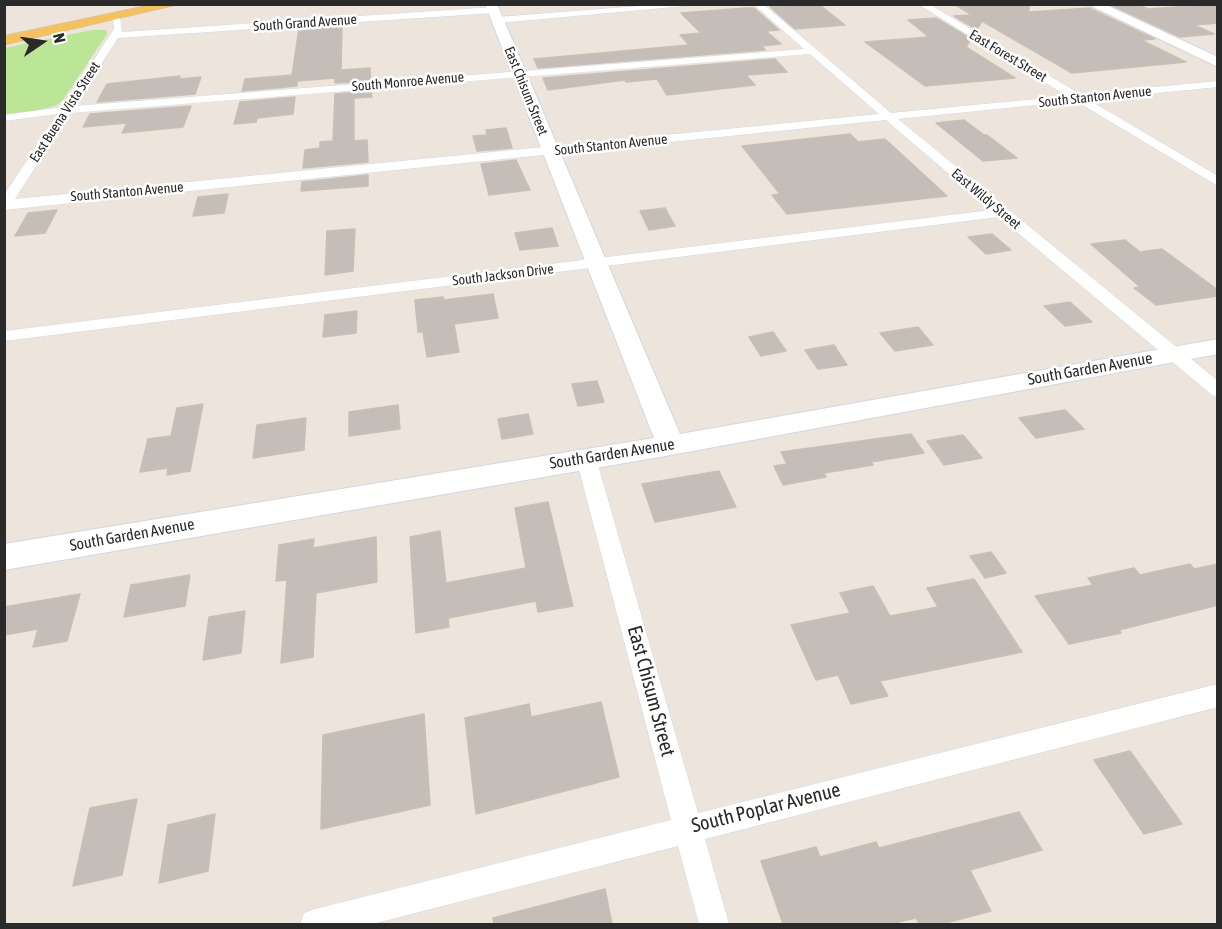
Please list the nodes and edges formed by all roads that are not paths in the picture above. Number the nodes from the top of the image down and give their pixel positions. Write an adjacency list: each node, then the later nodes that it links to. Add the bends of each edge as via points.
1 (175, 4): 7 (main road)
2 (703, 4): 6 (street, South Grand Avenue)
3 (757, 4): 10 (street, East Wildy Street)
4 (922, 4): 14 (street, East Forest Street)
5 (1093, 4): 11 (street)
6 (494, 11): 8 (street, South Grand Avenue); 12 (street, East Chisum Street)
7 (116, 17): 8 (street); 9 (main road)
8 (116, 35): 15 (street, East Buena Vista Street)
9 (4, 41)
10 (812, 51): 12 (street, South Monroe Avenue); 17 (street, East Wildy Street)
11 (1218, 63)
12 (520, 75): 15 (street, South Monroe Avenue); 18 (street, East Chisum Street)
13 (1218, 84): 14 (street, South Stanton Avenue)
14 (1079, 99): 17 (street, South Stanton Avenue); 19 (street, East Forest Street)
15 (64, 110): 16 (street, South Monroe Avenue); 20 (street, East Buena Vista Street)
16 (4, 118)
17 (889, 118): 18 (street, South Stanton Avenue); 21 (street, East Wildy Street)
18 (550, 151): 20 (street, South Stanton Avenue); 22 (street, East Chisum Street)
19 (1218, 182)
20 (5, 204)
21 (1002, 213): 22 (street, South Jackson Drive); 25 (street, East Wildy Street)
22 (596, 263): 23 (street, South Jackson Drive); 27 (street, East Chisum Street)
23 (4, 336)
24 (1218, 346): 25 (street, South Garden Avenue)
25 (1174, 353): 26 (street, East Wildy Street); 27 (street, South Garden Avenue)
26 (1218, 391)
27 (671, 445): 28 (street, South Garden Avenue)
28 (586, 459): 29 (street, South Garden Avenue); 31 (street, East Chisum Street)
29 (4, 557)
30 (1218, 695): 31 (street, South Poplar Avenue)
31 (688, 828): 32 (street, South Poplar Avenue); 33 (street, East Chisum Street)
32 (315, 924)
33 (714, 924)

